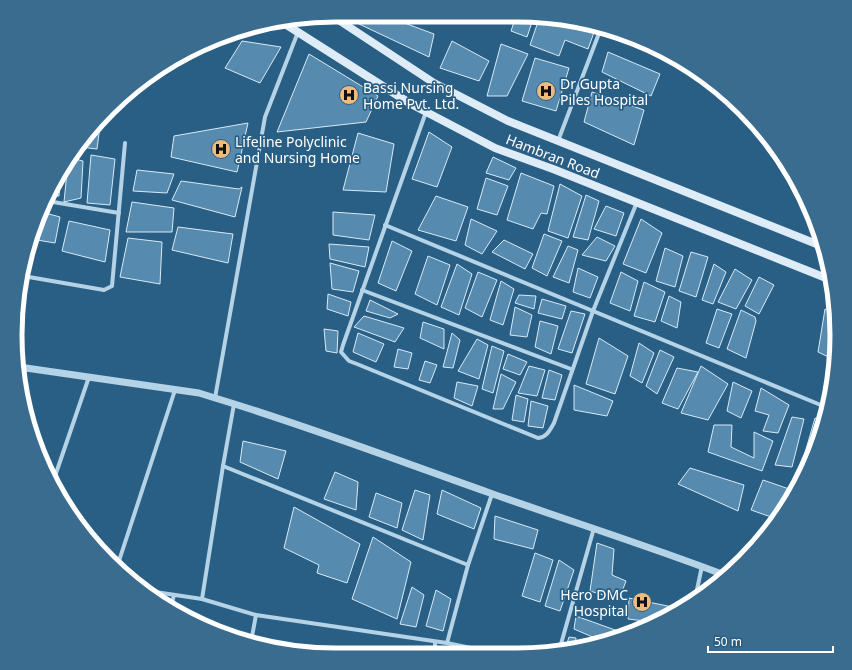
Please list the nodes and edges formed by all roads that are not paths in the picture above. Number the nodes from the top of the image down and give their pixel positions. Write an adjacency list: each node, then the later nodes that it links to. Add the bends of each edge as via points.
1 (340, 22): 6 (main road, Hambran Road, via 434,83 508,122)
2 (289, 26): 3 (main road, Hambran Road)
3 (298, 31): 5 (main road, Hambran Road); 21 (street, via 265,117)
4 (599, 33): 6 (street)
5 (427, 112): 9 (main road, Hambran Road, via 495,148); 11 (street)
6 (558, 141): 12 (main road, Hambran Road)
7 (125, 143): 10 (street)
8 (52, 202): 10 (street)
9 (637, 202): 14 (main road, Hambran Road); 16 (street)
10 (119, 213): 13 (street, via 113,282 109,289)
11 (385, 225): 15 (street); 16 (street)
12 (816, 244)
13 (28, 277)
14 (825, 277)
15 (362, 290): 18 (street); 18 (street, via 341,352 344,357 538,438 543,438 550,430)
16 (593, 311): 18 (street); 23 (street)
17 (24, 368): 19 (street)
18 (571, 369)
19 (89, 377): 20 (street); 25 (street)
20 (175, 390): 21 (street); 28 (street)
21 (215, 398): 22 (street)
22 (234, 404): 24 (street); 26 (street)
23 (822, 405)
24 (222, 466): 29 (street); 35 (street)
25 (55, 474)
26 (492, 494): 27 (street); 29 (street)
27 (594, 528): 30 (street); 41 (street)
28 (119, 561)
29 (468, 565): 40 (street)
30 (702, 566): 31 (street); 32 (street)
31 (720, 573)
32 (697, 591)
33 (157, 592): 34 (street)
34 (174, 595): 35 (street); 36 (street)
35 (202, 599): 37 (street)
36 (172, 602)
37 (256, 615): 38 (street); 39 (street)
38 (252, 636)
39 (435, 642): 40 (street); 42 (street)
40 (448, 643): 43 (street)
41 (562, 644)
42 (435, 648)
43 (471, 648)

